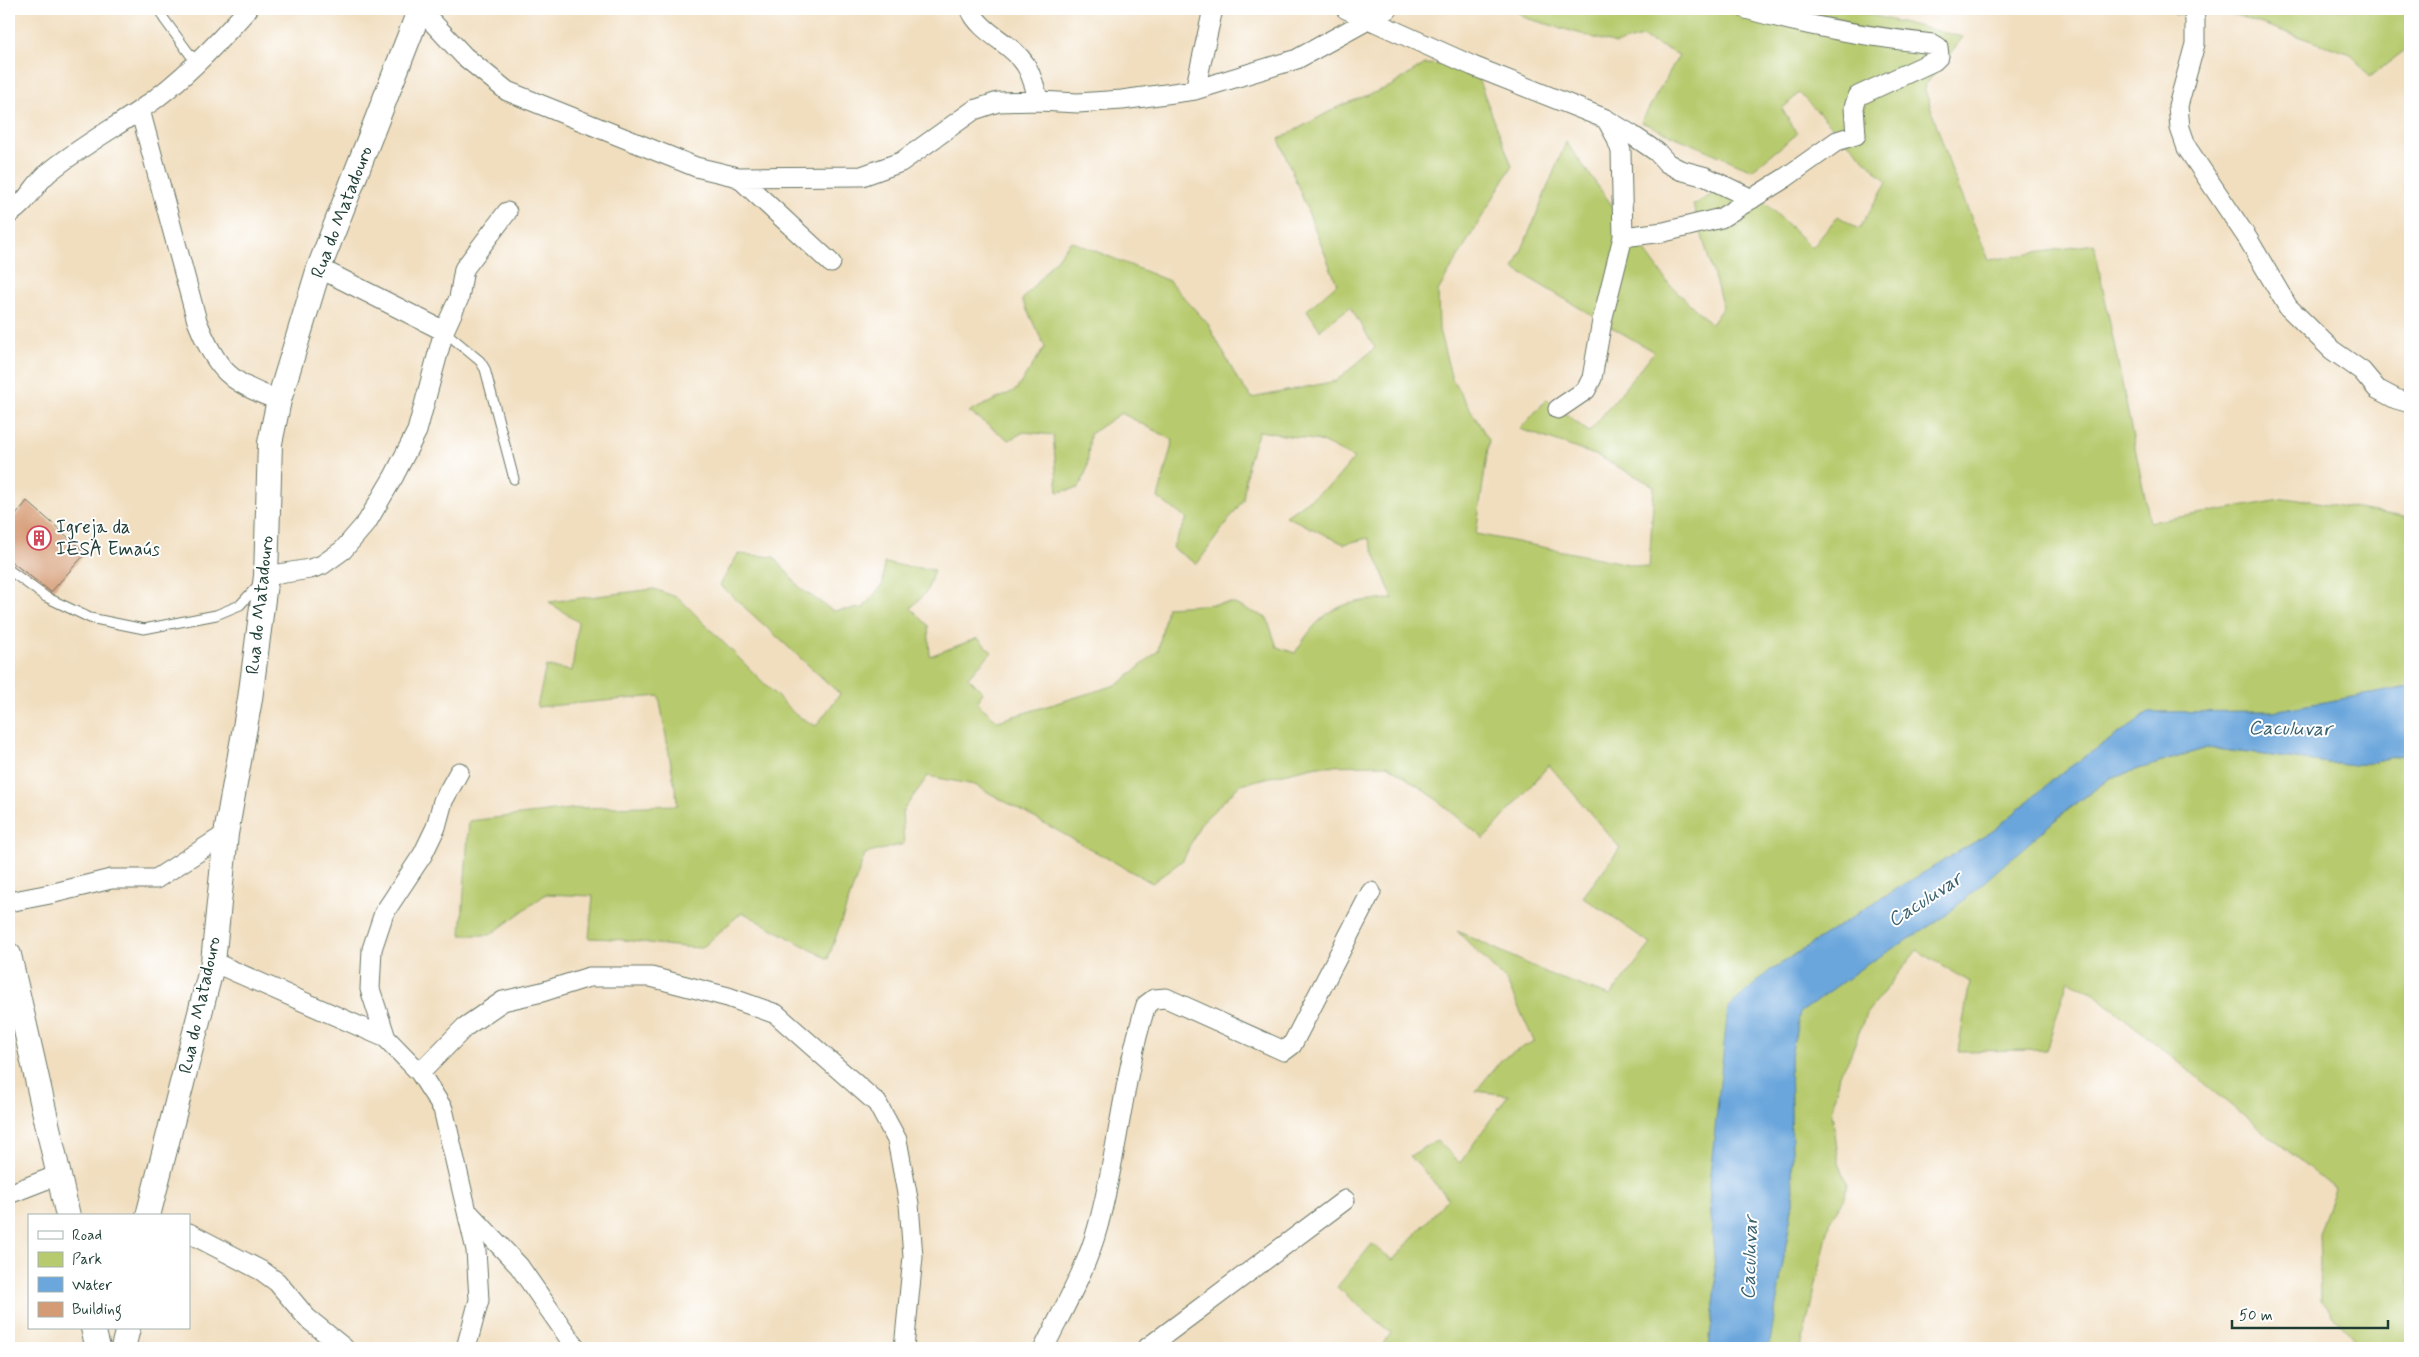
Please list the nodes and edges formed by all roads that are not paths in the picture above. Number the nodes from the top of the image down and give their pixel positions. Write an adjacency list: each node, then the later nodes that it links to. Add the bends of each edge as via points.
1 (159, 9): 11 (lane)
2 (248, 9): 11 (street)
3 (420, 9): 16 (street, via 464,56 507,91 696,167); 22 (street, Rua do Matadouro)
4 (970, 9): 13 (street, via 988,32 1026,65)
5 (1213, 9): 12 (street)
6 (1346, 9): 10 (street)
7 (1388, 9): 10 (street)
8 (1746, 9): 17 (street, via 1884,38 1933,44 1940,52 1934,60 1858,96 1854,107 1856,135 1837,140)
9 (2193, 9): 25 (street, via 2195,44 2178,106 2180,128 2187,148 2248,239 2288,307 2332,350 2362,371 2377,389)
10 (1370, 19): 12 (street, via 1297,59); 15 (street, via 1473,66)
11 (198, 64): 14 (street)
12 (1195, 90): 13 (street, via 1122,100)
13 (1039, 101): 16 (street, via 998,102 974,110 901,162 862,176)
14 (140, 110): 19 (street, via 46,175 23,205); 24 (street, via 197,321 209,350 223,370 239,384 252,392)
15 (1606, 119): 17 (street, via 1657,152 1667,163); 20 (street, via 1621,151)
16 (738, 177): 21 (street)
17 (1752, 199): 20 (street, via 1721,218 1664,232)
18 (507, 212): 23 (street, via 464,268 459,298)
19 (9, 214)
20 (1623, 237): 26 (street, via 1592,378 1586,390)
21 (831, 263)
22 (319, 268): 23 (street); 24 (street, Rua do Matadouro)
23 (444, 331): 27 (lane, via 485,369); 29 (street, via 417,431 367,522 343,550 322,565)
24 (279, 400): 29 (street, Rua do Matadouro, via 270,444)
25 (2410, 403)
26 (1558, 409)
27 (514, 479)
28 (9, 570): 29 (lane, via 46,597 90,618 144,629 195,621 240,605)
29 (266, 576): 31 (street, Rua do Matadouro, via 250,699)
30 (459, 772): 36 (street, via 443,801 436,827 423,854 384,913 372,949 370,989)
31 (226, 834): 33 (street, via 156,879 110,879); 35 (street, Rua do Matadouro)
32 (1371, 892): 53 (street, via 1292,1044 1284,1051 1166,998 1154,999 1146,1005 1098,1227 1078,1278)
33 (9, 902)
34 (9, 955): 38 (street)
35 (213, 962): 36 (street); 43 (street, Rua do Matadouro)
36 (386, 1038): 37 (street)
37 (420, 1073): 41 (street, via 443,1109); 52 (street, via 465,1026 503,1001 589,977 651,977 728,997 776,1014 877,1103 897,1140 910,1204 913,1257)
38 (58, 1175): 39 (street); 42 (street)
39 (10, 1191)
40 (1345, 1200): 54 (street)
41 (467, 1210): 50 (street, via 476,1250 479,1300); 51 (street, via 520,1266)
42 (68, 1214)
43 (152, 1214)
44 (190, 1235): 49 (street, via 277,1282 307,1318)
45 (94, 1330): 47 (street)
46 (128, 1330): 48 (street)
47 (98, 1348)
48 (123, 1348)
49 (344, 1348)
50 (466, 1348)
51 (576, 1348)
52 (904, 1348)
53 (1044, 1348)
54 (1147, 1348)

